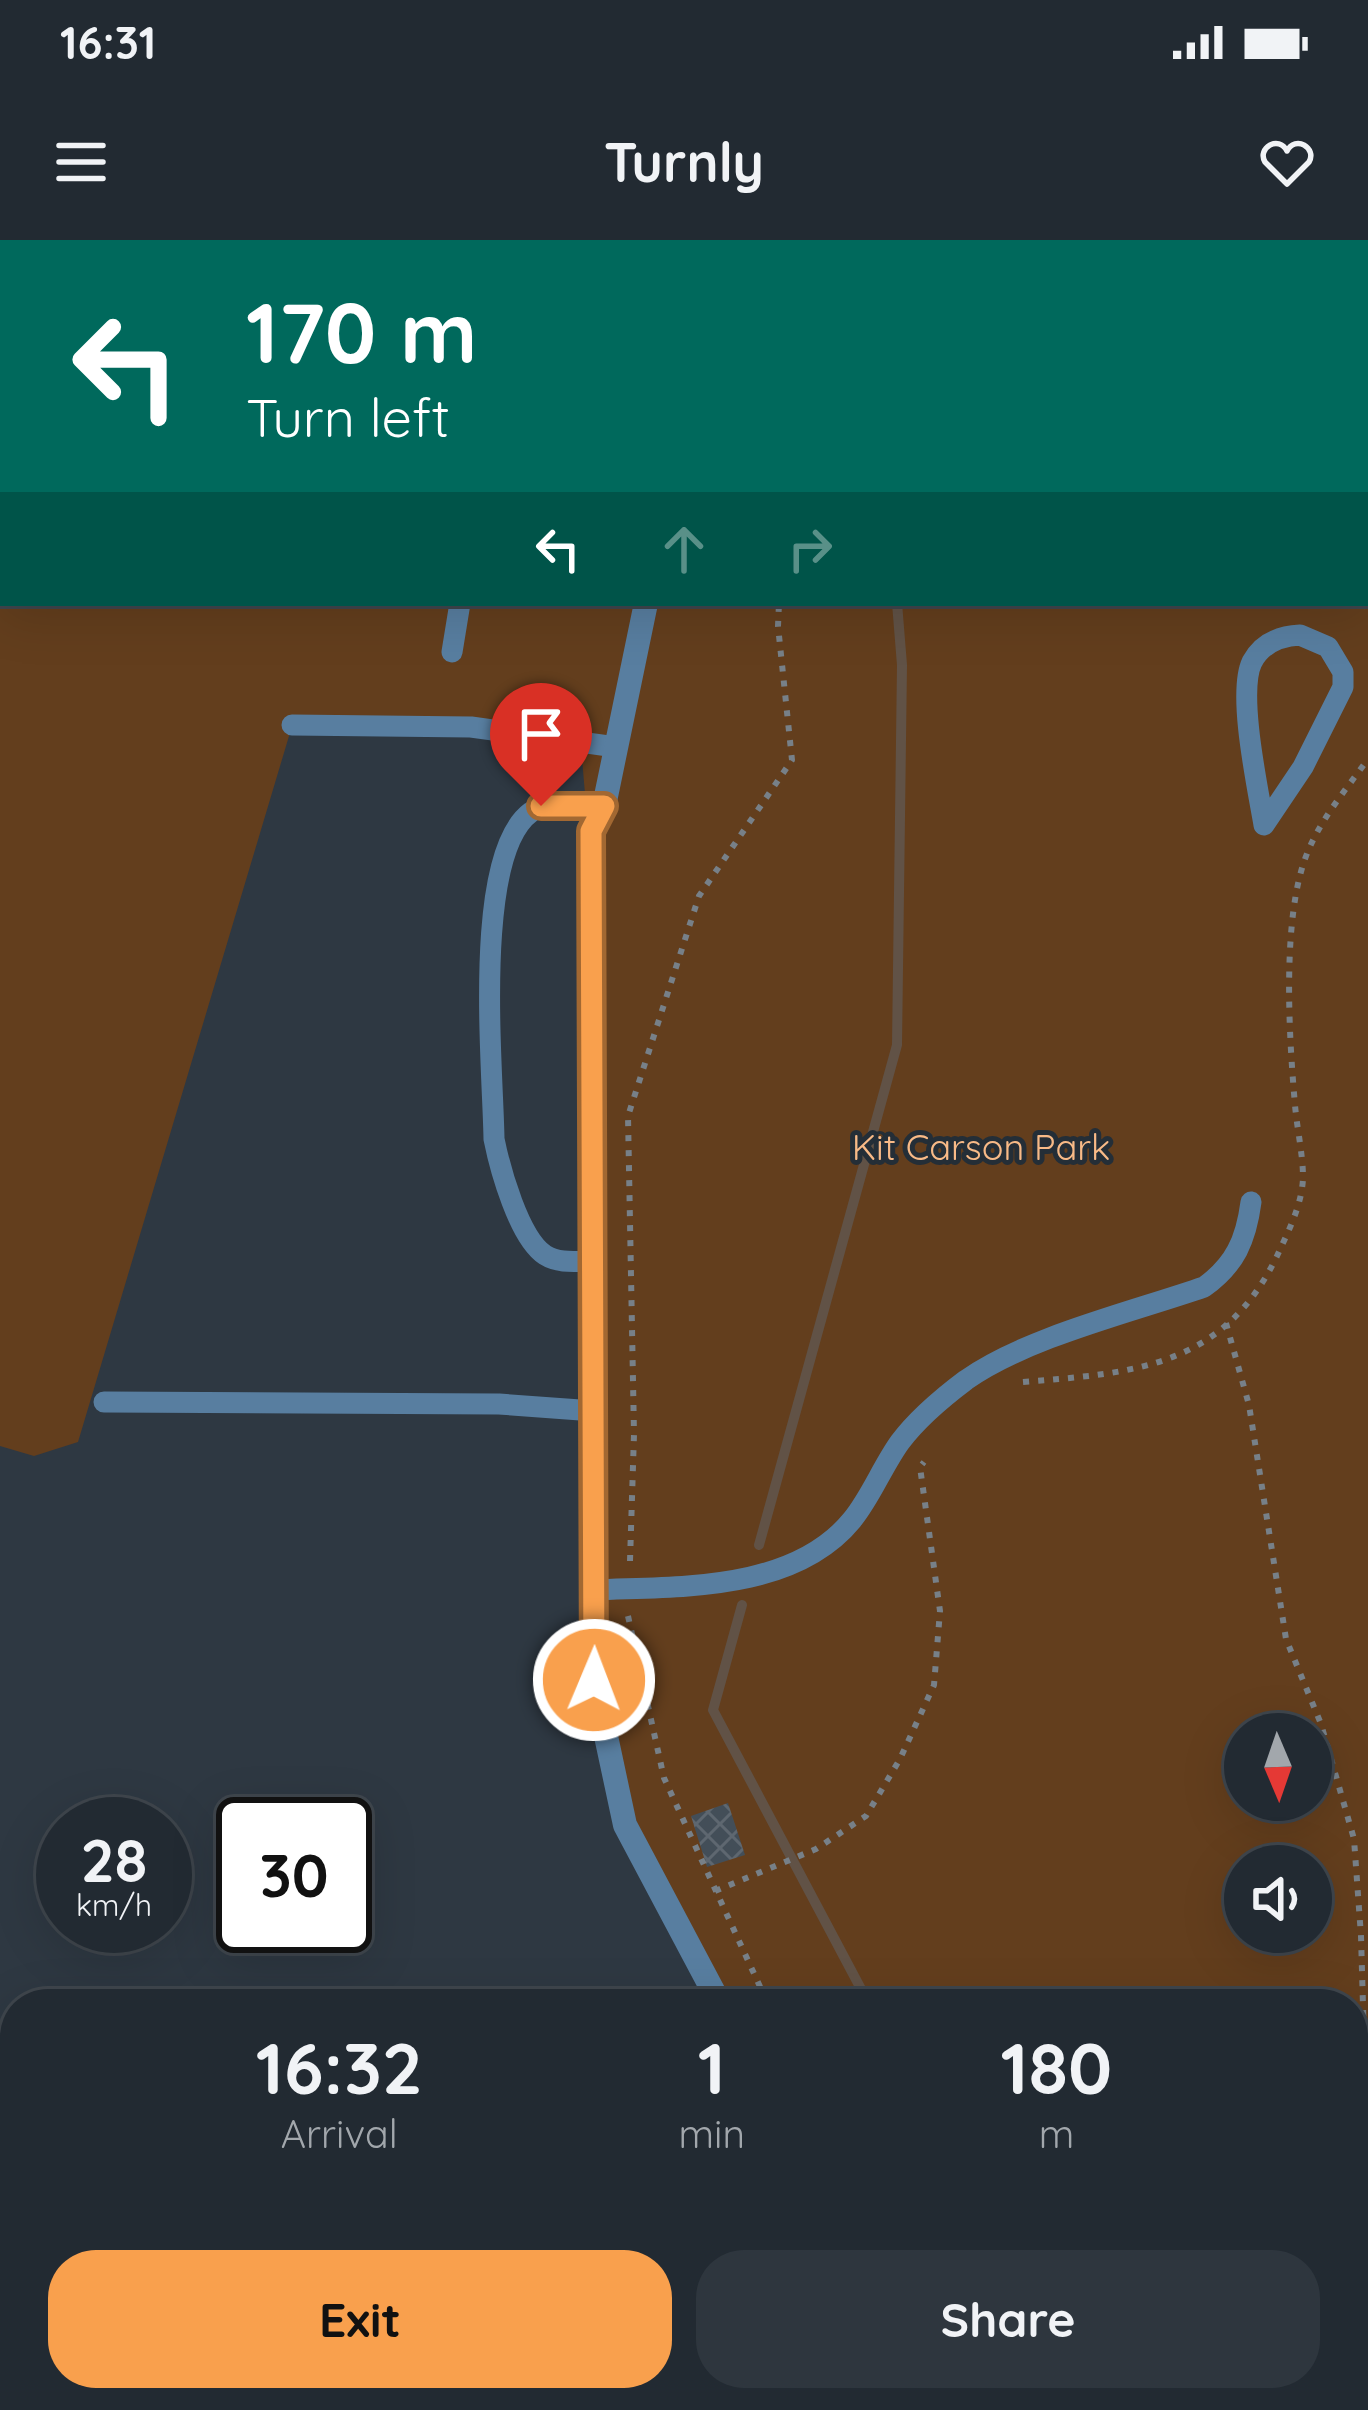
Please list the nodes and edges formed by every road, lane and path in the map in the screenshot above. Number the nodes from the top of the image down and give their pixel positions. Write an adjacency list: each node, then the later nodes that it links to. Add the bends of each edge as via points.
1 (460, 606): 4 (lane)
2 (645, 606): 7 (street)
3 (779, 606): 14 (path, via 792,760 699,896 628,1116)
4 (452, 652)
5 (1343, 687): 5 (lane, via 1328,647 1300,635 1271,642 1251,663 1252,754 1264,825)
6 (292, 725): 7 (lane, via 471,727)
7 (616, 746): 8 (street)
8 (604, 806): 10 (street, via 591,831); 10 (lane, via 541,806 527,814 505,854 492,907 499,1166 535,1246 559,1261)
9 (1251, 1202): 14 (lane, via 1236,1258 1204,1287 969,1378 900,1442 851,1521 810,1555 743,1577)
10 (593, 1262): 13 (street)
11 (1226, 1323): 20 (path, via 1249,1405 1286,1639 1354,1838)
12 (104, 1402): 13 (lane)
13 (594, 1411): 15 (street)
14 (629, 1588): 15 (lane); 17 (path, via 628,1628 664,1778)
15 (595, 1590): 18 (street, via 594,1680 626,1825)
16 (795, 1857): 17 (path)
17 (715, 1891): 19 (path)
18 (712, 1989)
19 (761, 1989)
20 (1363, 1989)

